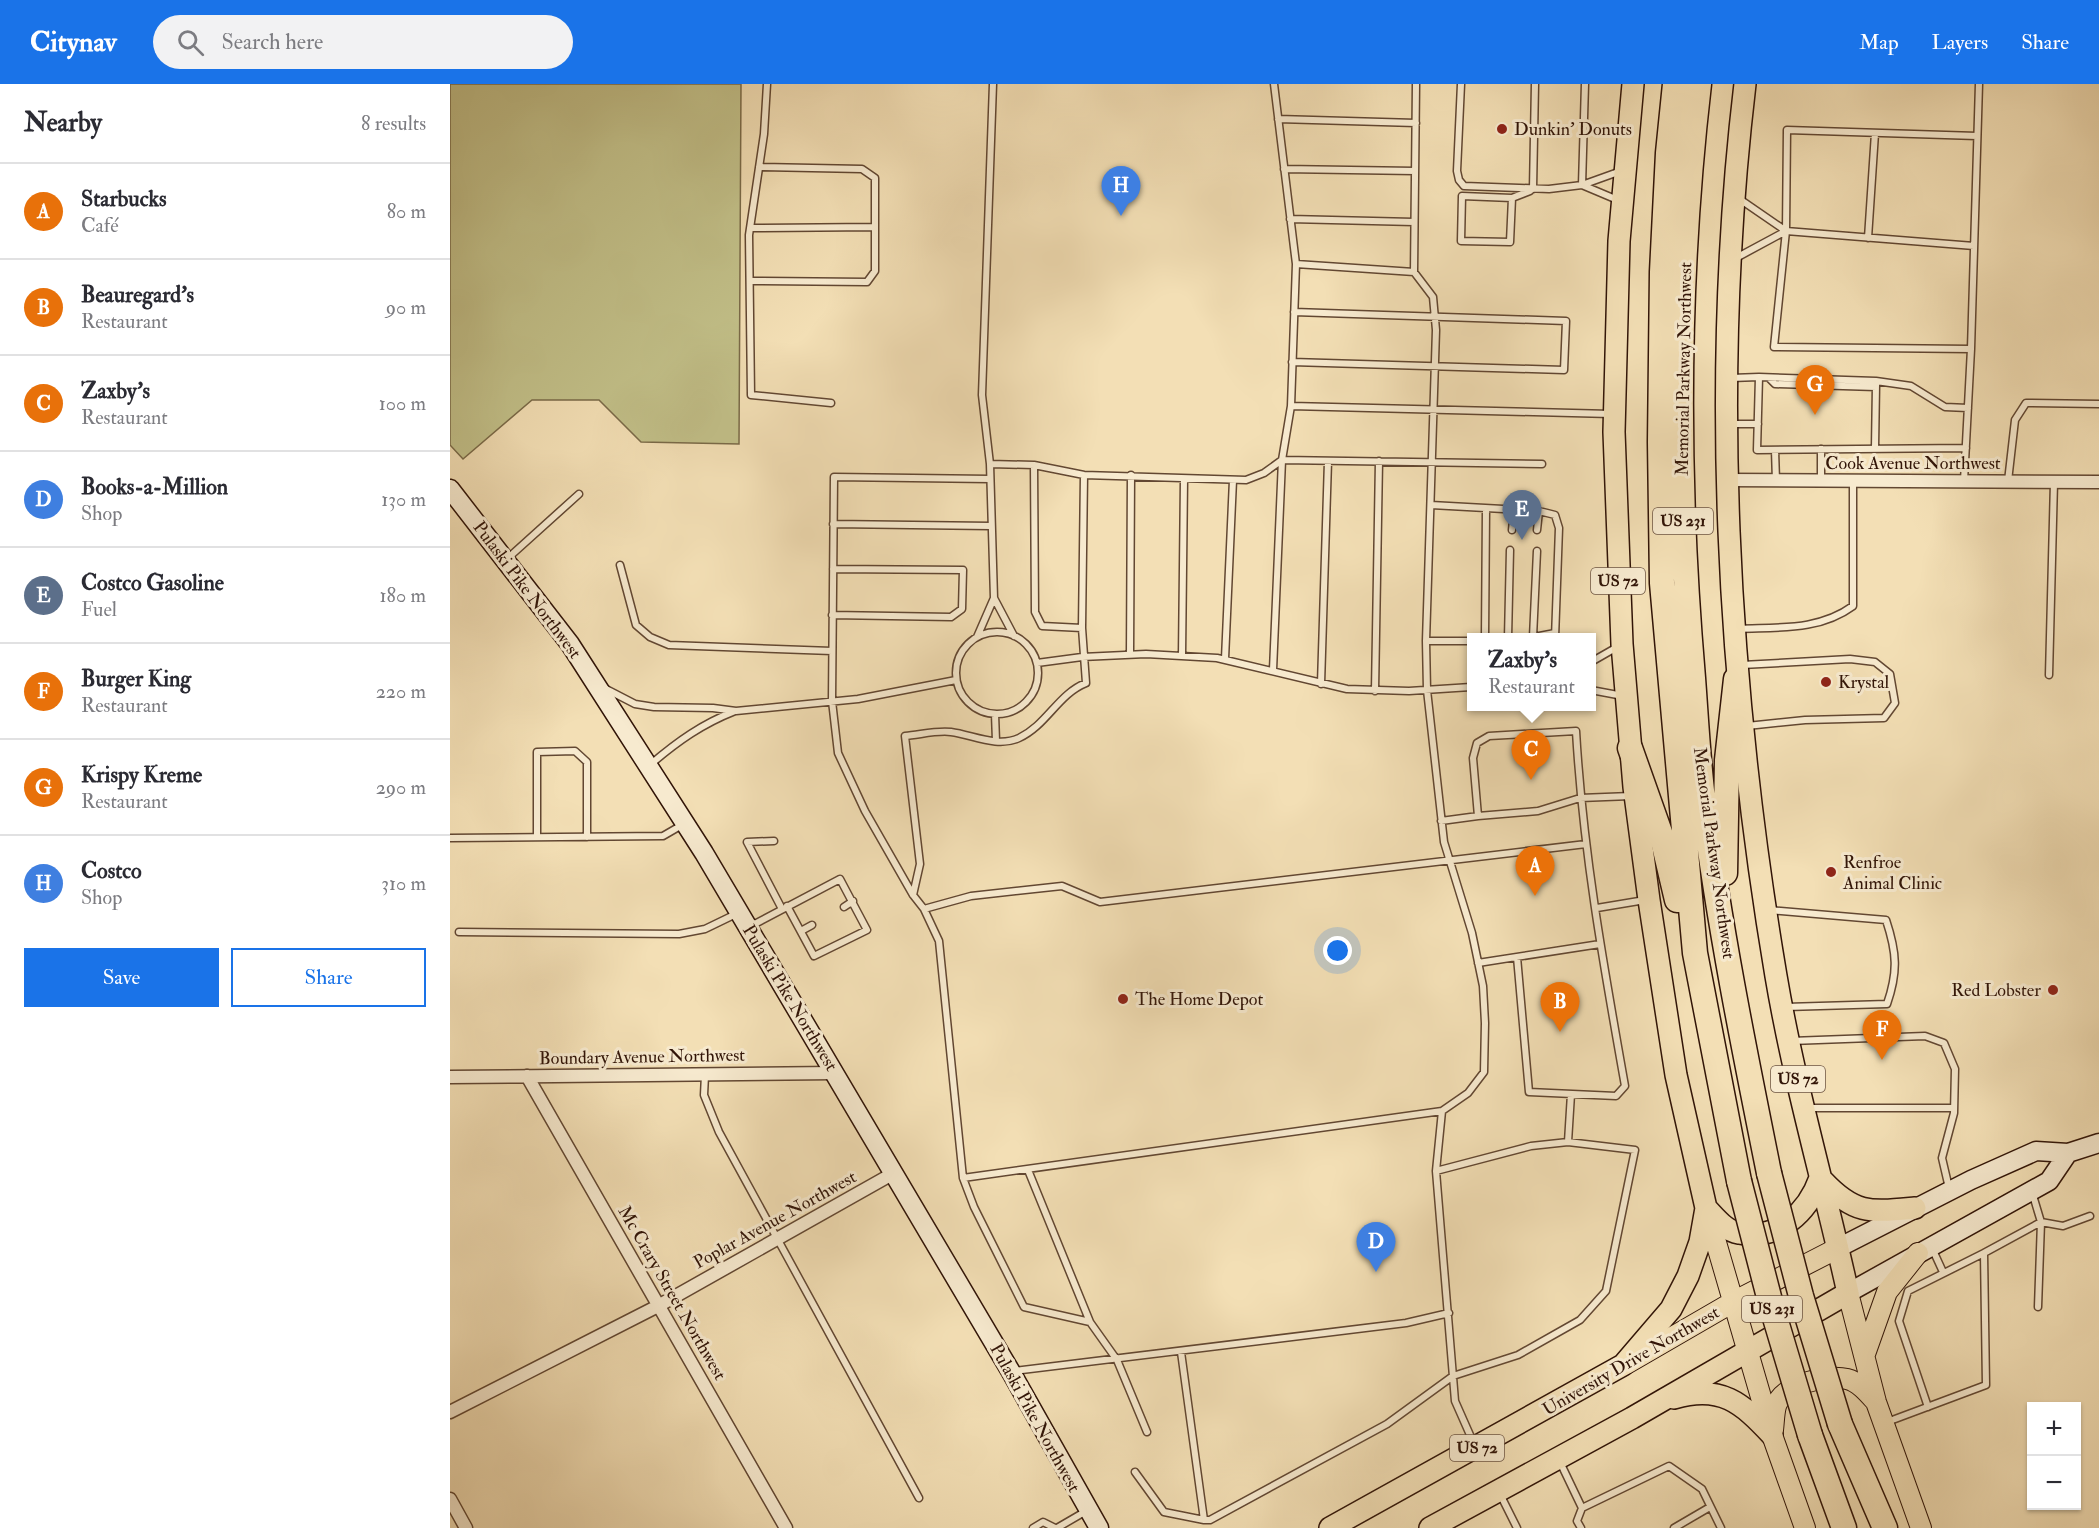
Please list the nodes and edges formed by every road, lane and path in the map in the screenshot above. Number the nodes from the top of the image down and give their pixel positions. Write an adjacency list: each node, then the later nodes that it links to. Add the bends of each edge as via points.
1 (767, 84): 17 (lane)
2 (993, 84): 61 (lane, via 982,395)
3 (1274, 84): 13 (lane)
4 (1416, 84): 14 (lane)
5 (1461, 84): 22 (lane, via 1459,180 1469,188)
6 (1535, 84): 22 (lane)
7 (1585, 84): 21 (lane)
8 (1633, 84): 19 (highway, US 72)
9 (1675, 84): 155 (highway, Memorial Parkway Northwest / US 231, via 1662,272 1662,583)
10 (1700, 84): 156 (highway, Memorial Parkway Northwest / US 231, via 1683,312 1683,531 1702,795)
11 (1744, 84): 23 (highway, US 72)
12 (1979, 84): 16 (lane)
13 (1278, 119): 14 (lane); 18 (lane)
14 (1416, 123): 20 (lane)
15 (1875, 133): 16 (lane); 30 (lane, via 1787,130); 31 (lane)
16 (1977, 136): 32 (lane)
17 (759, 167): 28 (lane, via 862,169 875,178); 29 (lane)
18 (1284, 168): 20 (lane); 26 (lane)
19 (1624, 170): 21 (lane); 25 (highway, US 72)
20 (1415, 171): 27 (lane)
21 (1582, 185): 22 (lane); 25 (lane)
22 (1533, 189): 24 (lane)
23 (1735, 196): 30 (lane); 33 (highway, US 72)
24 (1512, 198): 24 (lane, via 1510,242 1461,241 1462,196)
25 (1621, 201): 50 (highway, US 72)
26 (1290, 219): 27 (lane); 34 (lane)
27 (1414, 222): 35 (lane)
28 (875, 227): 29 (lane); 36 (lane, via 874,271 867,282)
29 (750, 228): 36 (lane)
30 (1786, 231): 31 (lane); 33 (lane); 39 (lane, via 1774,346)
31 (1868, 238): 32 (lane)
32 (1974, 246): 39 (lane)
33 (1732, 260): 43 (highway, US 72)
34 (1296, 264): 35 (lane); 37 (lane)
35 (1414, 272): 38 (lane, via 1433,297)
36 (750, 281): 45 (lane, via 751,395)
37 (1294, 312): 38 (lane); 40 (lane)
38 (1435, 318): 41 (lane); 41 (lane, via 1566,321 1564,370)
39 (1971, 349): 48 (lane)
40 (1292, 362): 41 (lane); 47 (lane)
41 (1435, 367): 49 (lane)
42 (1759, 377): 43 (lane); 44 (lane); 52 (lane)
43 (1728, 378): 51 (highway, US 72)
44 (1876, 384): 48 (lane, via 1911,386 1945,407); 53 (lane)
45 (831, 403)
46 (2099, 404): 74 (lane, via 2026,403 2016,420)
47 (1291, 406): 49 (lane); 57 (lane)
48 (1968, 408): 54 (lane)
49 (1434, 410): 50 (lane); 60 (lane)
50 (1614, 414): 105 (highway, US 72)
51 (1728, 424): 52 (lane); 69 (highway, US 72)
52 (1758, 424): 56 (lane, via 1757,450)
53 (1875, 448): 54 (lane); 55 (lane)
54 (1966, 448): 73 (lane)
55 (1821, 449): 56 (lane); 71 (lane)
56 (1775, 450): 70 (lane)
57 (1282, 460): 58 (lane); 68 (lane, via 1264,473); 113 (lane)
58 (1328, 461): 59 (lane); 117 (lane)
59 (1379, 461): 60 (lane); 121 (lane)
60 (1432, 462): 62 (lane); 79 (lane)
61 (990, 464): 63 (lane); 67 (lane)
62 (1542, 464)
63 (1034, 465): 64 (lane); 95 (lane, via 1035,612 1042,626)
64 (1084, 475): 65 (lane); 95 (lane)
65 (1131, 476): 66 (lane); 107 (lane)
66 (1184, 478): 68 (lane); 108 (lane)
67 (990, 479): 84 (lane, via 834,477); 85 (lane)
68 (1233, 480): 110 (lane)
69 (1727, 480): 70 (street, Cook Avenue Northwest); 96 (highway, US 72)
70 (1776, 481): 71 (street, Cook Avenue Northwest)
71 (1821, 481): 72 (street, Cook Avenue Northwest)
72 (1853, 481): 73 (street, Cook Avenue Northwest); 96 (lane, via 1852,606 1837,618 1815,625)
73 (1964, 482): 74 (street, Cook Avenue Northwest)
74 (2008, 482): 75 (street, Cook Avenue Northwest)
75 (2054, 482): 76 (street, Cook Avenue Northwest); 115 (lane)
76 (2099, 482)
77 (450, 489): 80 (main road, Pulaski Pike Northwest)
78 (579, 494): 90 (lane)
79 (1431, 505): 81 (lane); 104 (lane)
80 (456, 507): 90 (main road, Pulaski Pike Northwest)
81 (1486, 509): 82 (lane); 97 (lane)
82 (1514, 511): 83 (lane); 86 (lane)
83 (1539, 511): 87 (lane); 100 (lane, via 1555,515 1559,528)
84 (833, 524): 85 (lane); 92 (lane)
85 (991, 526): 93 (lane)
86 (1512, 530)
87 (1537, 530)
88 (1510, 550): 98 (lane)
89 (1536, 551): 99 (lane)
90 (505, 560): 118 (main road, Pulaski Pike Northwest)
91 (620, 565): 106 (lane, via 636,625 650,637 669,645)
92 (833, 569): 94 (lane); 94 (lane, via 963,570 962,609 951,617)
93 (994, 598): 101 (lane); 102 (lane)
94 (832, 615): 106 (lane)
95 (1082, 628): 109 (lane)
96 (1734, 629): 114 (highway, US 72)
97 (1485, 633)
98 (1508, 633)
99 (1533, 633)
100 (1555, 633)
101 (1014, 636): 102 (lane, via 989,632); 112 (lane, via 1024,642)
102 (977, 637): 116 (lane, via 959,655)
103 (1467, 640): 104 (lane)
104 (1426, 641): 120 (lane)
105 (1622, 644): 111 (lane); 123 (highway, US 72)
106 (832, 651): 124 (lane)
107 (1130, 654): 108 (lane); 109 (lane)
108 (1182, 656): 110 (lane)
109 (1082, 657): 112 (lane); 128 (lane, via 1086,683 1071,689 1042,723 1017,739)
110 (1225, 659): 113 (lane)
111 (1596, 659)
112 (1037, 663): 126 (lane, via 1035,689 1028,700 1017,709)
113 (1273, 670): 117 (lane)
114 (1736, 672): 127 (highway, US 72); 127 (lane, via 1810,660 1875,662 1890,674 1895,703 1884,718); 156 (highway, via 1727,760)
115 (2049, 675)
116 (956, 680): 124 (lane); 126 (lane, via 968,703)
117 (1321, 684): 121 (lane)
118 (597, 685): 125 (lane, via 635,704); 130 (main road, Pulaski Pike Northwest)
119 (1467, 687): 120 (lane)
120 (1427, 690): 121 (lane); 134 (lane)
121 (1375, 691)
122 (1596, 691): 123 (lane)
123 (1626, 697): 129 (highway, US 72)
124 (832, 701): 125 (lane); 142 (lane, via 838,753 846,773)
125 (736, 711): 130 (lane, via 707,722)
126 (995, 714): 128 (lane)
127 (1743, 726): 149 (highway, US 72)
128 (996, 741): 142 (lane, via 949,732 905,736 920,864)
129 (1630, 748): 131 (highway, US 72); 155 (highway, via 1663,841 1678,906)
130 (649, 766): 135 (main road, Pulaski Pike Northwest)
131 (1635, 795): 132 (lane); 143 (highway, US 72)
132 (1580, 798): 133 (lane, via 1538,812); 133 (lane, via 1576,731 1489,736 1477,743 1473,758); 140 (lane)
133 (1478, 816): 134 (lane)
134 (1441, 821): 141 (lane)
135 (685, 823): 137 (lane, via 663,836); 150 (main road, Pulaski Pike Northwest)
136 (537, 837): 137 (lane); 137 (lane, via 537,752 575,751 587,762); 138 (lane)
137 (587, 837)
138 (450, 838)
139 (774, 841): 146 (lane, via 747,842)
140 (1586, 844): 141 (lane); 147 (lane, via 1591,892)
141 (1449, 860): 148 (lane, via 1100,902 1062,886 971,896); 158 (lane)
142 (913, 895): 148 (lane)
143 (1649, 900): 147 (lane); 179 (highway, US 72, via 1676,1075)
144 (853, 902): 145 (lane); 146 (lane, via 840,879); 152 (lane, via 867,930 814,956)
145 (844, 907)
146 (785, 908): 150 (lane); 152 (lane)
147 (1597, 908): 154 (lane)
148 (924, 909): 175 (lane, via 939,941)
149 (1766, 909): 159 (highway, US 72); 159 (lane, via 1886,921 1896,948 1887,1004)
150 (744, 920): 153 (lane, via 679,934); 161 (main road, Pulaski Pike Northwest)
151 (812, 925): 152 (lane)
152 (801, 931)
153 (459, 932)
154 (1600, 944): 157 (lane); 165 (lane, via 1625,1086 1616,1096)
155 (1695, 953): 230 (highway, Memorial Parkway Northwest / US 231, bridge, via 1739,1181 1770,1301 1810,1435)
156 (1728, 956): 231 (highway, Memorial Parkway Northwest / US 231, bridge, via 1769,1173 1801,1296 1840,1424)
157 (1517, 957): 158 (lane); 165 (lane, via 1529,1092)
158 (1478, 963): 168 (lane, via 1485,1023 1484,1072 1468,1093)
159 (1782, 1007): 160 (highway, US 72)
160 (1790, 1041): 166 (highway, US 72); 167 (lane, via 1933,1037 1949,1050 1955,1069)
161 (835, 1073): 162 (street, Boundary Avenue Northwest); 174 (main road, Pulaski Pike Northwest)
162 (705, 1074): 163 (street, Boundary Avenue Northwest); 183 (lane, via 708,1110)
163 (528, 1076): 164 (street, Boundary Avenue Northwest); 190 (street, Mc Crary Street Northwest)
164 (450, 1077)
165 (1571, 1094): 169 (lane)
166 (1805, 1108): 167 (lane); 176 (highway, US 72)
167 (1954, 1108): 177 (lane, via 1942,1158)
168 (1442, 1111): 172 (lane); 173 (lane)
169 (1568, 1142): 173 (lane, via 1532,1146); 200 (lane, via 1635,1150 1606,1291 1580,1320 1518,1355)
170 (2099, 1143): 171 (main road, University Drive Northwest)
171 (2068, 1153): 177 (main road, University Drive Northwest, via 2036,1151); 178 (main road, via 2049,1181)
172 (1028, 1170): 175 (lane); 193 (lane)
173 (1436, 1171): 192 (lane)
174 (894, 1173): 183 (street, Poplar Avenue Northwest); 199 (main road, Pulaski Pike Northwest)
175 (963, 1178): 193 (lane, via 1024,1307)
176 (1820, 1178): 179 (highway, via 1810,1202 1791,1222 1776,1229 1739,1234 1725,1227); 180 (highway, via 1842,1201 1866,1209); 184 (highway, US 72)
177 (1949, 1191): 180 (main road, University Drive Northwest)
178 (2032, 1191): 182 (lane); 185 (main road)
179 (1706, 1208): 189 (main road); 198 (highway, US 72, via 1700,1242 1671,1309)
180 (1915, 1208): 184 (main road, University Drive Northwest)
181 (2090, 1216): 182 (lane, via 2063,1226)
182 (2041, 1222): 186 (lane); 191 (lane)
183 (778, 1240): 190 (street, Poplar Avenue Northwest); 212 (lane)
184 (1838, 1248): 188 (highway, US 72); 189 (main road, University Drive Northwest / US 72)
185 (1925, 1249): 187 (lane); 188 (main road); 196 (main road, via 1887,1292)
186 (1984, 1253): 187 (lane); 203 (lane, via 1986,1385)
187 (1944, 1272): 203 (lane, via 1908,1291 1899,1321)
188 (1848, 1293): 194 (highway, US 72); 196 (main road)
189 (1733, 1302): 194 (main road); 198 (main road, University Drive Northwest / US 72)
190 (658, 1306): 204 (street, Poplar Avenue Northwest); 219 (street, Mc Crary Street Northwest)
191 (2038, 1307)
192 (1449, 1313): 195 (lane, via 1406,1323); 200 (lane)
193 (1090, 1322): 197 (lane)
194 (1747, 1349): 201 (highway, US 72); 207 (main road)
195 (1182, 1352): 197 (lane); 217 (lane)
196 (1864, 1356): 202 (main road)
197 (1117, 1360): 199 (lane); 206 (lane)
198 (1623, 1365): 208 (highway, University Drive Northwest / US 72)
199 (1011, 1372): 216 (main road, Pulaski Pike Northwest)
200 (1453, 1376): 208 (lane, via 1455,1401); 217 (lane, via 1388,1424)
201 (1659, 1402): 207 (highway, via 1700,1394 1732,1398); 209 (highway, US 72)
202 (1876, 1402): 205 (main road); 207 (main road, via 1847,1379 1811,1382 1789,1391 1776,1404)
203 (1928, 1407): 205 (lane)
204 (450, 1412)
205 (1884, 1423): 232 (main road)
206 (1147, 1432)
207 (1772, 1435): 229 (main road)
208 (1476, 1448): 223 (highway, University Drive Northwest / US 72)
209 (1558, 1459): 211 (highway, US 72); 215 (lane)
210 (1135, 1472): 217 (lane, via 1164,1512)
211 (1499, 1491): 224 (highway, US 72); 225 (lane)
212 (918, 1498)
213 (450, 1499): 218 (street)
214 (1710, 1507): 215 (lane, via 1702,1490 1669,1466); 227 (lane); 228 (lane)
215 (1582, 1508): 226 (lane, via 1577,1521)
216 (1088, 1510): 221 (lane); 222 (main road, Pulaski Pike Northwest)
217 (1204, 1520)
218 (466, 1528)
219 (786, 1528)
220 (1033, 1528): 221 (lane, via 1043,1522)
221 (1056, 1528)
222 (1099, 1528)
223 (1330, 1528)
224 (1430, 1528)
225 (1517, 1528)
226 (1581, 1528)
227 (1674, 1528)
228 (1721, 1528)
229 (1805, 1528)
230 (1844, 1528)
231 (1885, 1528)
232 (1921, 1528)

